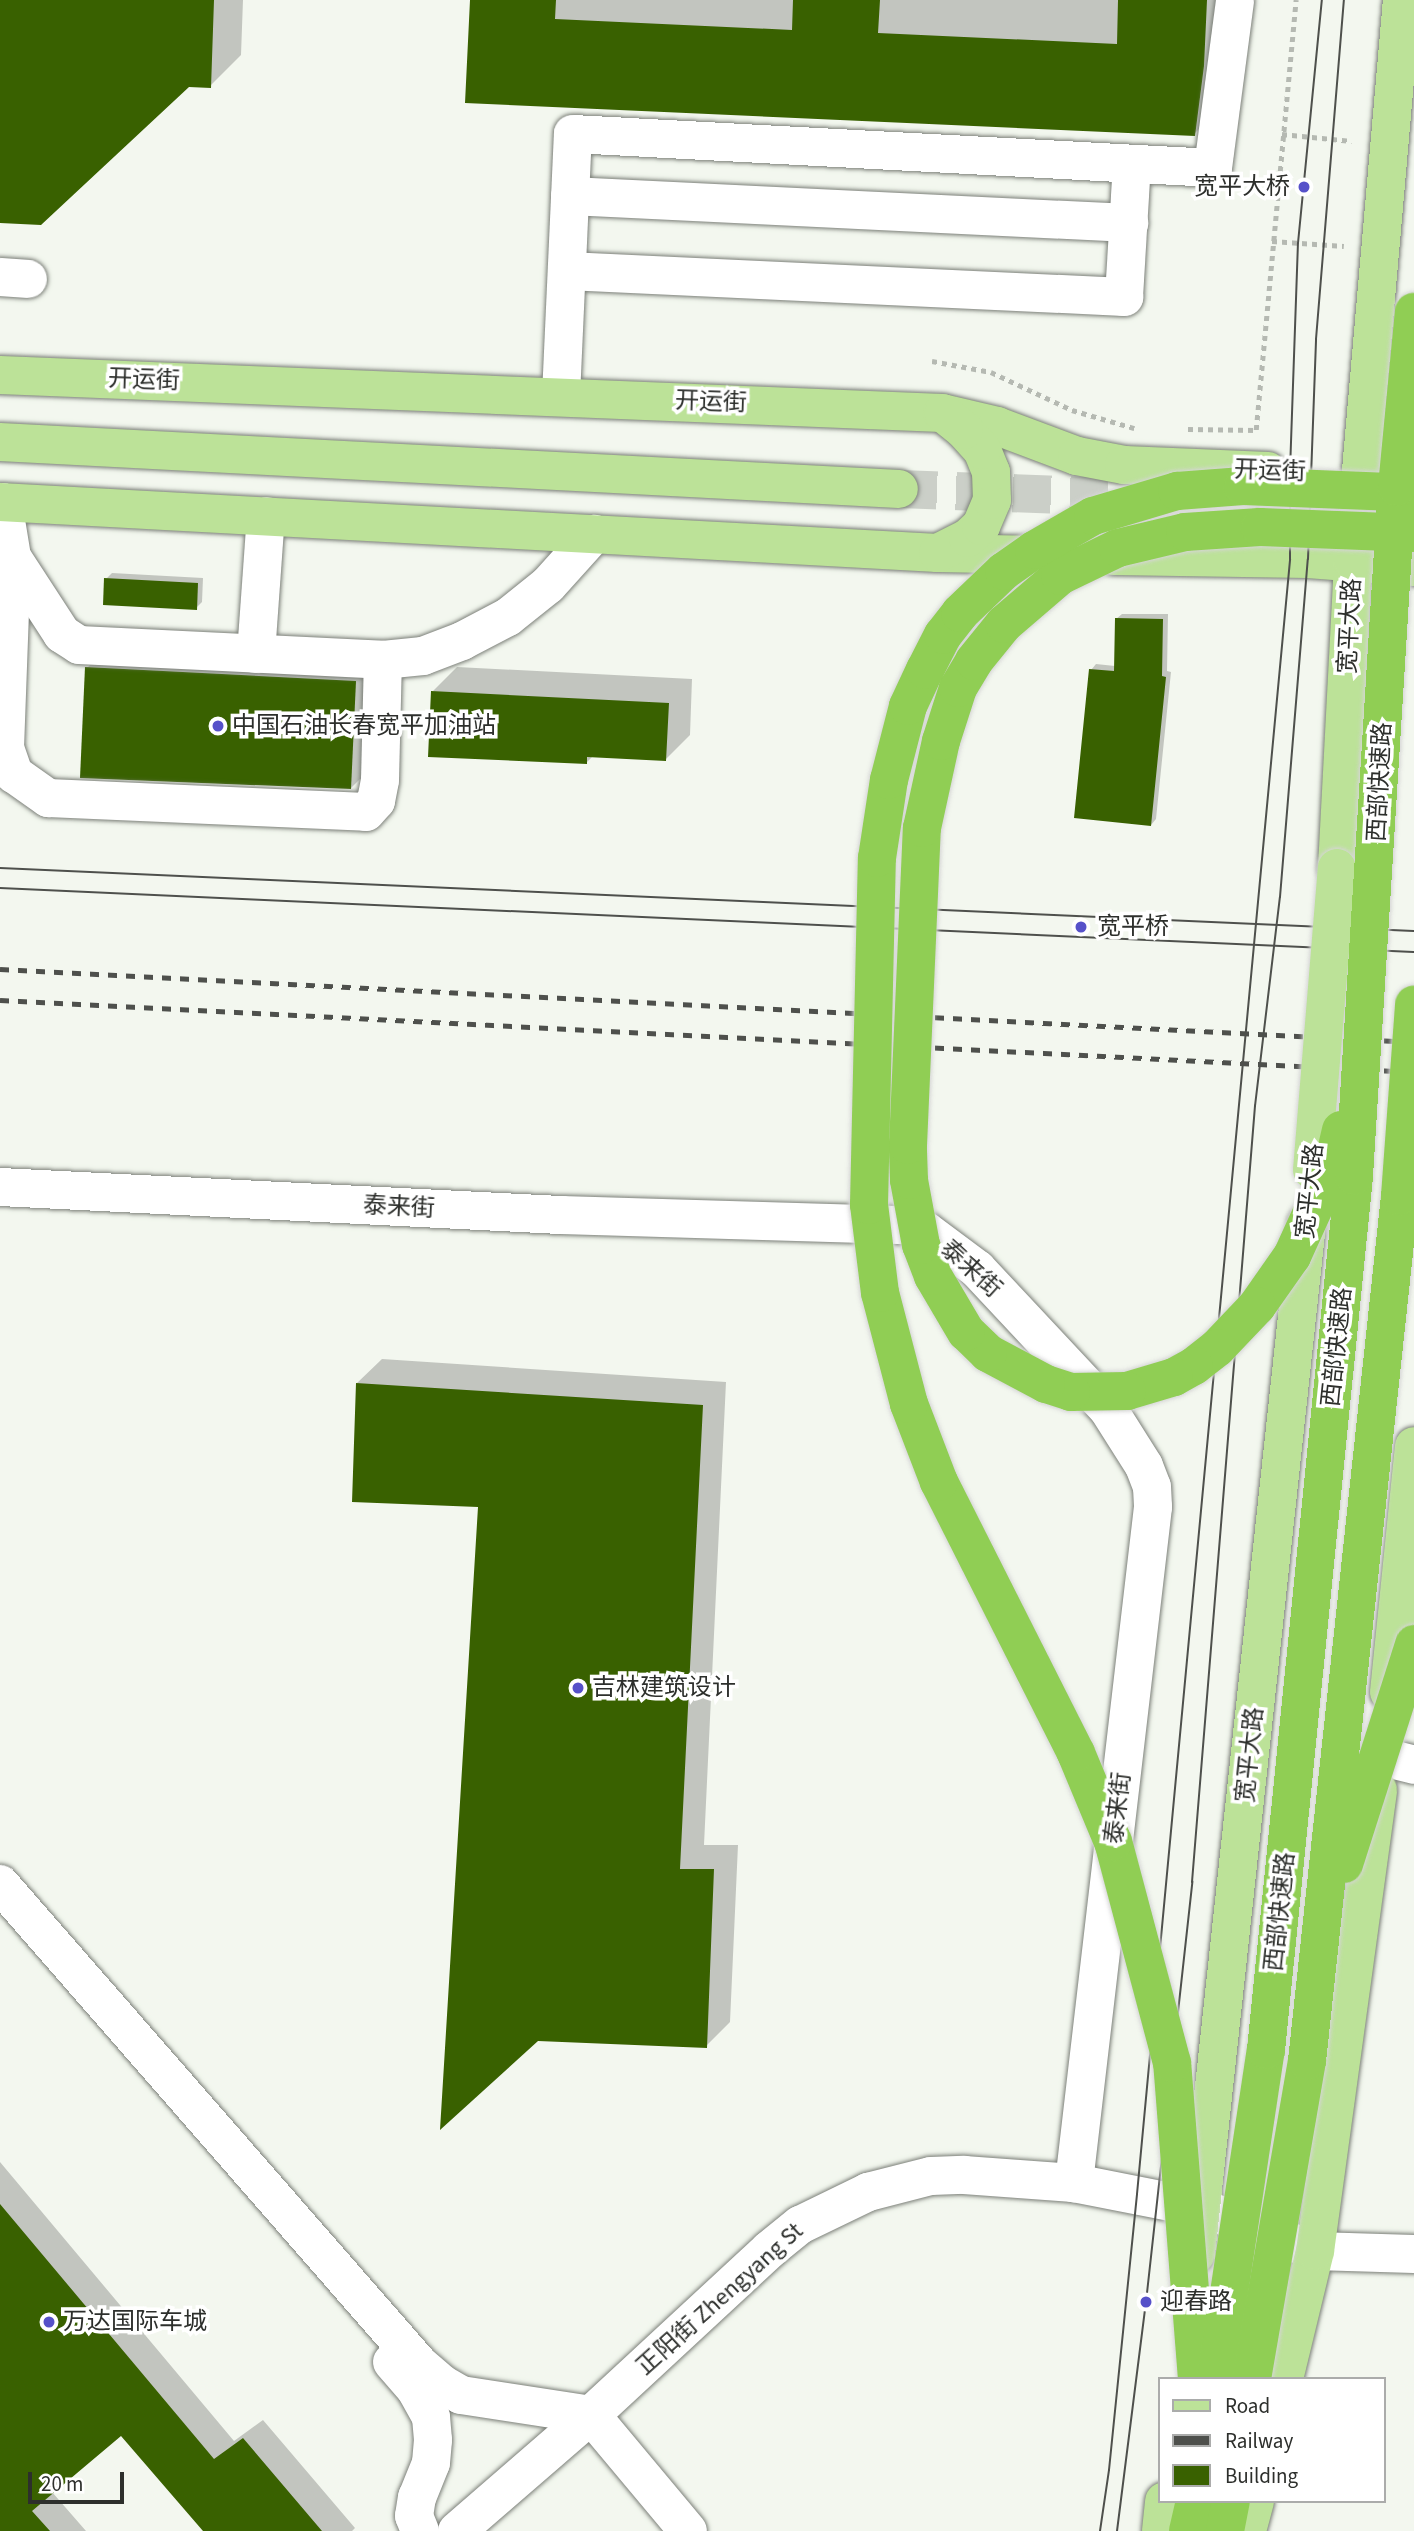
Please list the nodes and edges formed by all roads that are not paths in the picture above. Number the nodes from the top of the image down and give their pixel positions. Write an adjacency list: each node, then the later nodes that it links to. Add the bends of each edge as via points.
1 (1235, 0): 3 (street, via 1213,168)
2 (1402, 0): 12 (main road, 宽平大路)
3 (1132, 164): 4 (street, via 573,134); 5 (street)
4 (570, 196): 5 (street); 6 (street)
5 (1129, 223): 6 (street, via 1124,297)
6 (566, 271): 9 (street)
7 (1414, 312): 27 (highway, 西部快速路, bridge, via 1397,487)
8 (0, 375): 9 (main road, 开运街)
9 (561, 396): 10 (main road, 开运街)
10 (942, 413): 12 (main road, 开运街, via 997,426 1077,456 1124,465); 20 (main road, via 982,450 991,472 992,500 982,526)
11 (0, 442): 14 (main road)
12 (1361, 473): 13 (main road, 开运街); 22 (main road, 宽平大路)
13 (1414, 474)
14 (899, 489)
15 (1414, 493): 40 (highway, bridge, via 1243,486 1177,491 1093,516 1034,550 960,612 925,670 908,706 889,779 877,858 869,1205 880,1293 909,1404 939,1482 1076,1753 1113,1842 1172,2063)
16 (1, 502): 17 (main road); 21 (street)
17 (266, 516): 19 (main road); 24 (street)
18 (1414, 533): 27 (highway, bridge, via 1225,529 1147,539 1060,576 1004,624 974,661 958,688 932,772 922,828 908,1145 909,1180 921,1245 949,1308 988,1353 1071,1392 1127,1391 1194,1367 1257,1306 1292,1256 1332,1168)
19 (594, 534): 20 (main road); 25 (street, via 548,585 508,617 423,656)
20 (938, 553): 22 (main road)
21 (12, 557): 24 (street, via 62,634 79,645); 25 (street, via 5,748 14,774 48,798 366,812 376,801 380,780)
22 (1353, 562): 23 (main road); 36 (main road, 宽平大路, bridge, via 1337,868 1312,1170)
23 (1414, 567)
24 (256, 654): 25 (street)
25 (383, 660)
26 (1414, 1005): 34 (highway, 西部快速路, bridge, via 1400,1196)
27 (1365, 1032): 41 (highway, 西部快速路, bridge, via 1266,2050)
28 (0, 1187): 35 (street, 泰来街, via 561,1215 906,1225 926,1231 977,1269 1108,1409 1152,1487)
29 (1414, 1446): 31 (main road)
30 (1414, 1644): 34 (highway, bridge)
31 (1399, 1761): 37 (main road)
32 (0, 1884): 44 (street, via 419,2364 461,2395)
33 (0, 1921): 49 (street, via 416,2390 431,2417 433,2440 431,2463 414,2516)
34 (1321, 1929): 42 (highway, 西部快速路, bridge, via 1307,2062)
35 (1074, 2183): 36 (street, 正阳街 Zhengyang St); 44 (street, 正阳街 Zhengyang St, via 931,2176 868,2192 836,2207 800,2225 769,2250)
36 (1202, 2208): 37 (street, 正阳街 Zhengyang St); 39 (main road, 宽平大路)
37 (1315, 2251): 38 (street); 43 (main road)
38 (1414, 2254)
39 (1180, 2377)
40 (1197, 2377)
41 (1216, 2377)
42 (1252, 2377)
43 (1284, 2377)
44 (591, 2415): 50 (street, 正阳街 Zhengyang St); 51 (street)
45 (1164, 2503): 52 (main road)
46 (1195, 2503): 53 (highway)
47 (1231, 2503): 54 (highway)
48 (1254, 2503): 55 (main road)
49 (420, 2531)
50 (457, 2531)
51 (688, 2531)
52 (1161, 2531)
53 (1188, 2531)
54 (1225, 2531)
55 (1247, 2531)

